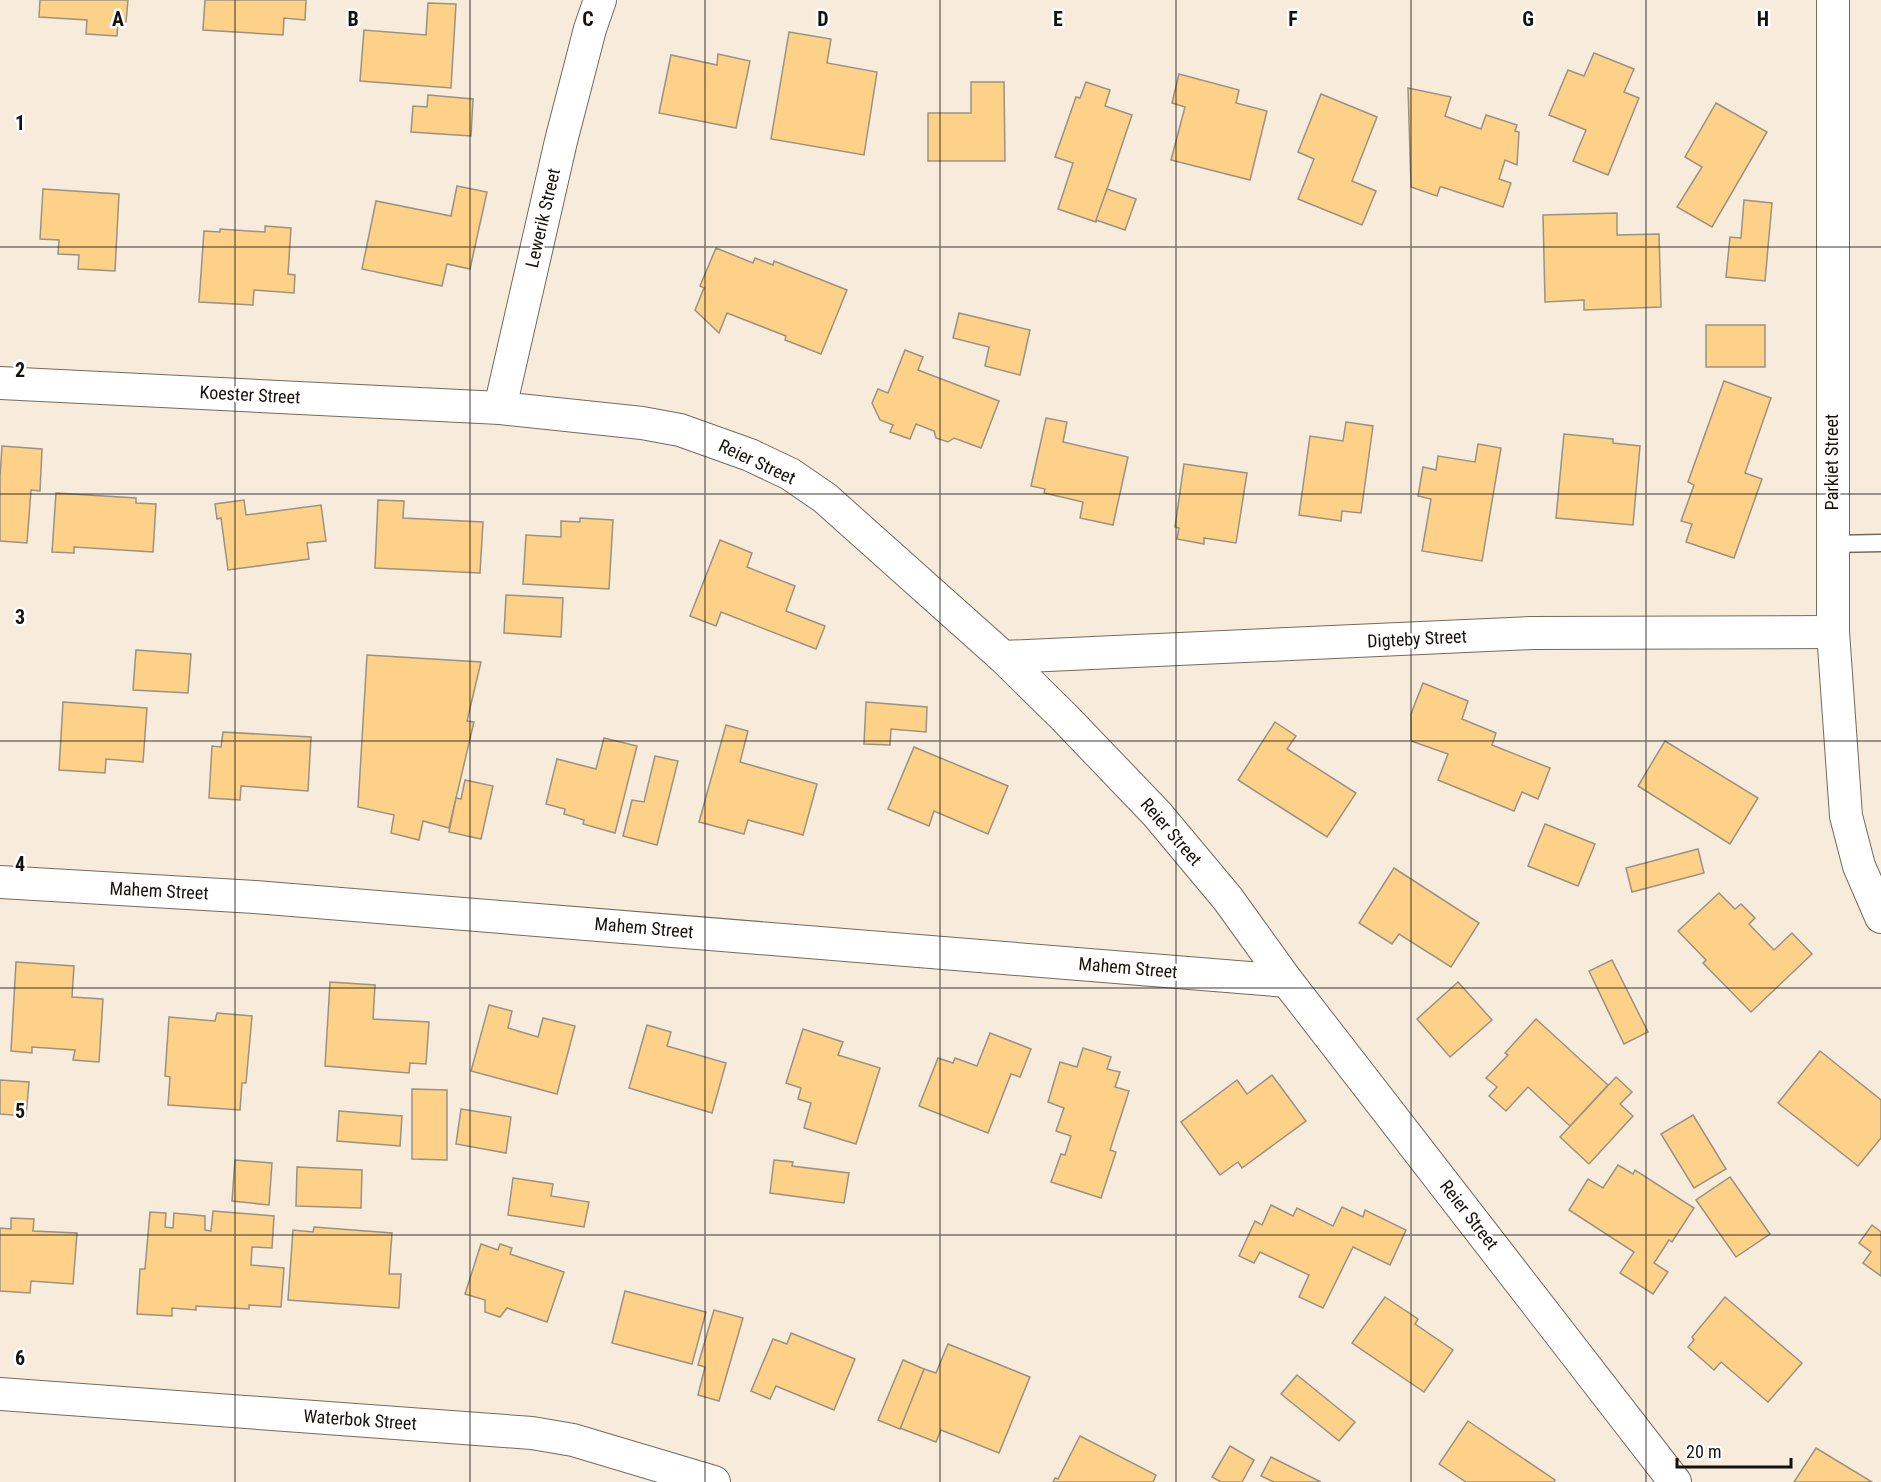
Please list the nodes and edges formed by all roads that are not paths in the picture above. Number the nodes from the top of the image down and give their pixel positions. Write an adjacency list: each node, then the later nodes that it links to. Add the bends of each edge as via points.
1 (1833, 0): 6 (street, Parkiet Street)
2 (594, 10): 4 (street, Lewerik Street)
3 (0, 382): 4 (street, Koester Street)
4 (500, 408): 8 (street, Reier Street, via 680,430 790,474 825,498)
5 (1881, 543): 6 (lane)
6 (1832, 544): 7 (street, Parkiet Street)
7 (1833, 632): 8 (street, Digteby Street, via 1532,633); 10 (street, Parkiet Street, via 1846,816 1859,866)
8 (1003, 657): 11 (street, Reier Street, via 1157,814 1228,898)
9 (0, 882): 11 (street, Mahem Street, via 255,897)
10 (1881, 917)
11 (1287, 981): 14 (street, Reier Street)
12 (0, 1394): 13 (street, Waterbok Street, via 532,1433 573,1440)
13 (714, 1482)
14 (1675, 1482)

